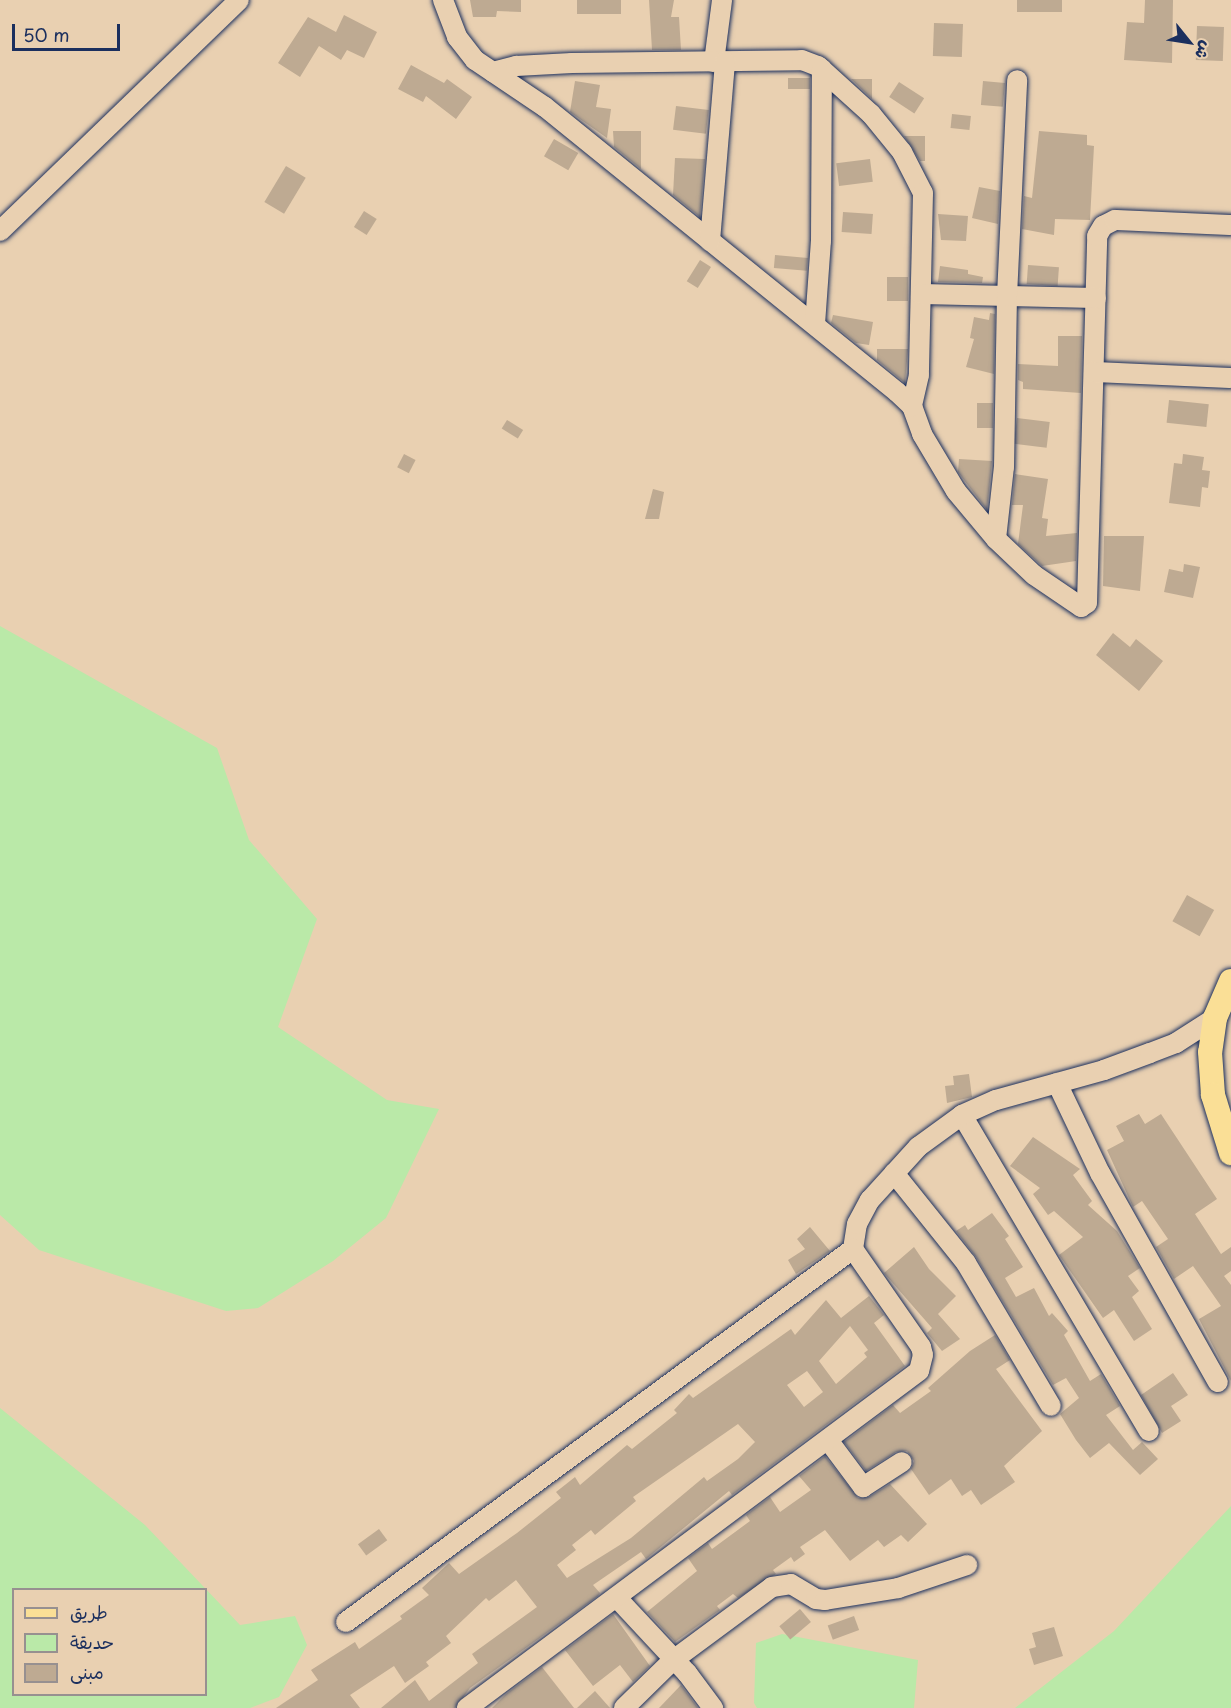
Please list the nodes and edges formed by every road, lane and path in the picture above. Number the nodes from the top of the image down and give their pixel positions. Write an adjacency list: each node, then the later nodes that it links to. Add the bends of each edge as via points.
1 (239, 0): 9 (street)
2 (443, 0): 6 (street, via 462,45)
3 (722, 0): 4 (street)
4 (720, 62): 5 (street, via 802,60); 6 (street, via 535,64); 10 (street)
5 (822, 69): 11 (street, via 871,114 919,181 924,203); 14 (street, via 821,241)
6 (493, 72): 10 (street, via 545,107)
7 (1017, 80): 12 (street)
8 (1231, 225): 13 (street, via 1106,223 1097,236)
9 (0, 231)
10 (710, 241): 14 (street)
11 (921, 294): 12 (street); 17 (street, via 919,375)
12 (1007, 296): 13 (street); 18 (street, via 1004,467)
13 (1096, 298): 15 (street)
14 (815, 324): 17 (street)
15 (1094, 372): 16 (street); 18 (street, via 1086,605 1077,606 1059,594)
16 (1231, 378)
17 (912, 406): 18 (street, via 928,444 956,490)
18 (996, 539)
19 (1231, 981): 20 (main road)
20 (1215, 1018): 21 (street, via 1176,1043); 23 (main road, via 1210,1052 1213,1095)
21 (1057, 1083): 22 (street, via 996,1100); 26 (street, via 1105,1183)
22 (962, 1115): 24 (street, via 918,1147); 28 (street)
23 (1231, 1153)
24 (894, 1173): 25 (street, via 870,1200 857,1224); 27 (street, via 966,1263)
25 (853, 1249): 29 (street, via 921,1347 922,1363 912,1379); 33 (street)
26 (1218, 1382)
27 (1051, 1406)
28 (1149, 1431)
29 (828, 1440): 30 (street, via 863,1487); 32 (street)
30 (902, 1462)
31 (968, 1565): 34 (street, via 898,1588 825,1600 783,1584)
32 (617, 1598): 34 (street); 35 (street)
33 (346, 1623)
34 (672, 1661): 36 (street); 37 (street, via 700,1688)
35 (467, 1708)
36 (624, 1708)
37 (713, 1708)

